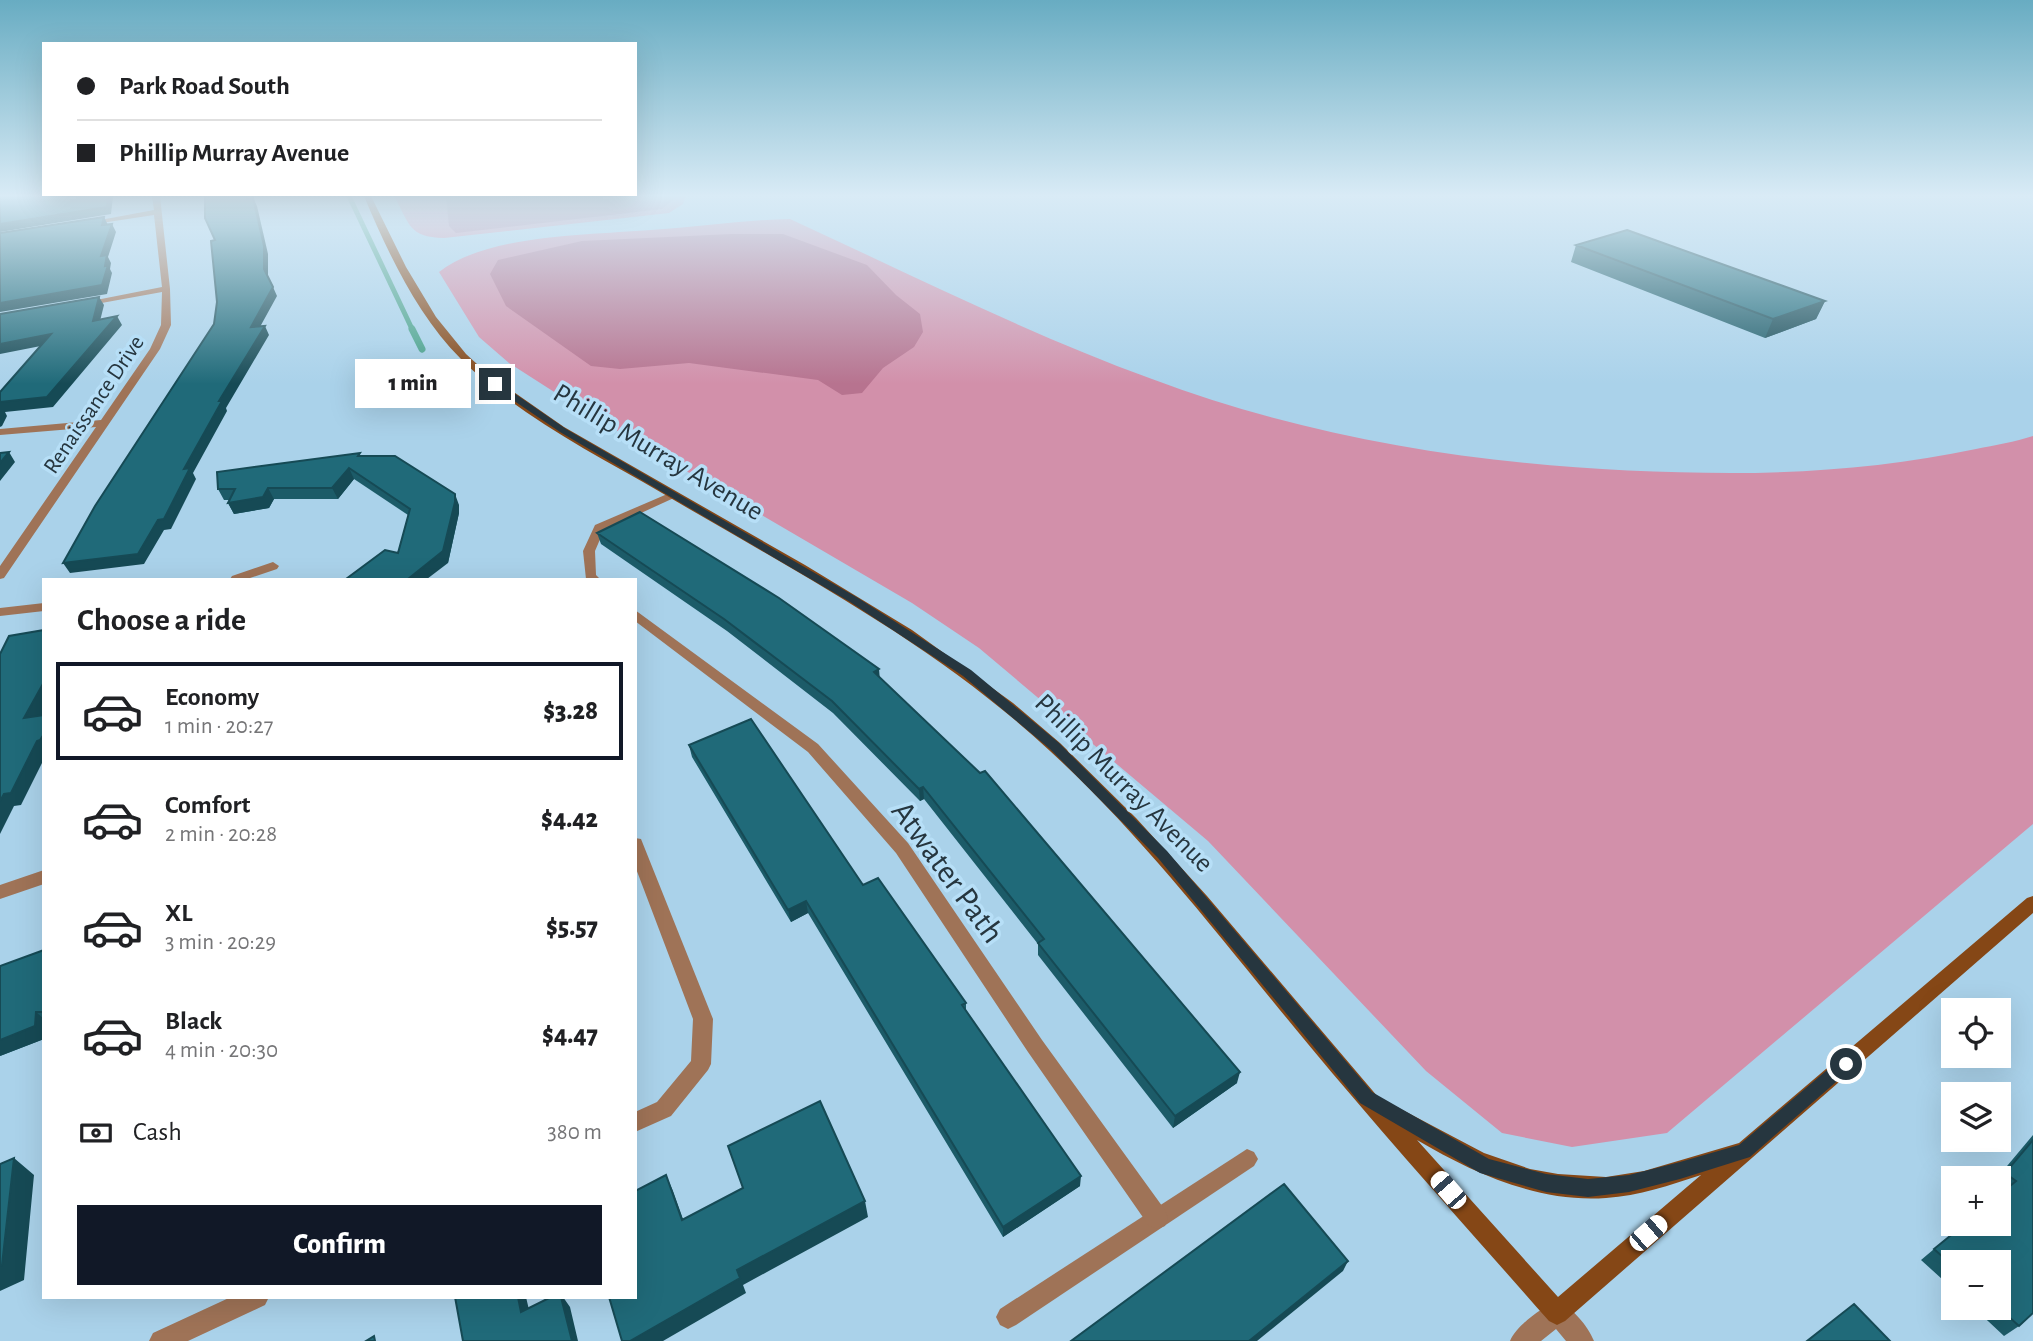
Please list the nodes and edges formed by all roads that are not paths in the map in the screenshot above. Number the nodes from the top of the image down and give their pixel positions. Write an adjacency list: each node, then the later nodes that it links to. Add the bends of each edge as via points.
1 (163, 259): 3 (street, Renaissance Drive)
2 (399, 259): 7 (main road, Phillip Murray Avenue, via 444,335 495,384)
3 (166, 289): 4 (street); 5 (street, Renaissance Drive, via 166,325)
4 (78, 304)
5 (103, 423): 6 (street); 9 (street, Renaissance Drive)
6 (0, 432)
7 (672, 495): 11 (street, via 598,528 589,551); 19 (main road, Phillip Murray Avenue, via 854,600 967,673 1054,746 1162,855)
8 (273, 566): 10 (street)
9 (0, 575)
10 (239, 578)
11 (593, 578)
12 (42, 607): 13 (street)
13 (0, 612)
14 (637, 616): 23 (street, Atwater Path, via 813,748 902,848)
15 (637, 849): 20 (street, via 703,1019 701,1064 664,1109)
16 (42, 878): 17 (street)
17 (0, 892)
18 (2033, 903): 21 (main road)
19 (1366, 1097): 21 (main road, via 1486,1167 1546,1183 1588,1188 1629,1183); 25 (main road, Phillip Murray Avenue)
20 (637, 1121)
21 (1744, 1152): 25 (main road)
22 (1247, 1159): 23 (street)
23 (1157, 1218): 26 (street)
24 (253, 1299): 27 (street)
25 (1557, 1313): 28 (street); 29 (street, Phillip Murray Avenue)
26 (1008, 1317)
27 (161, 1341)
28 (1522, 1341)
29 (1582, 1341)

